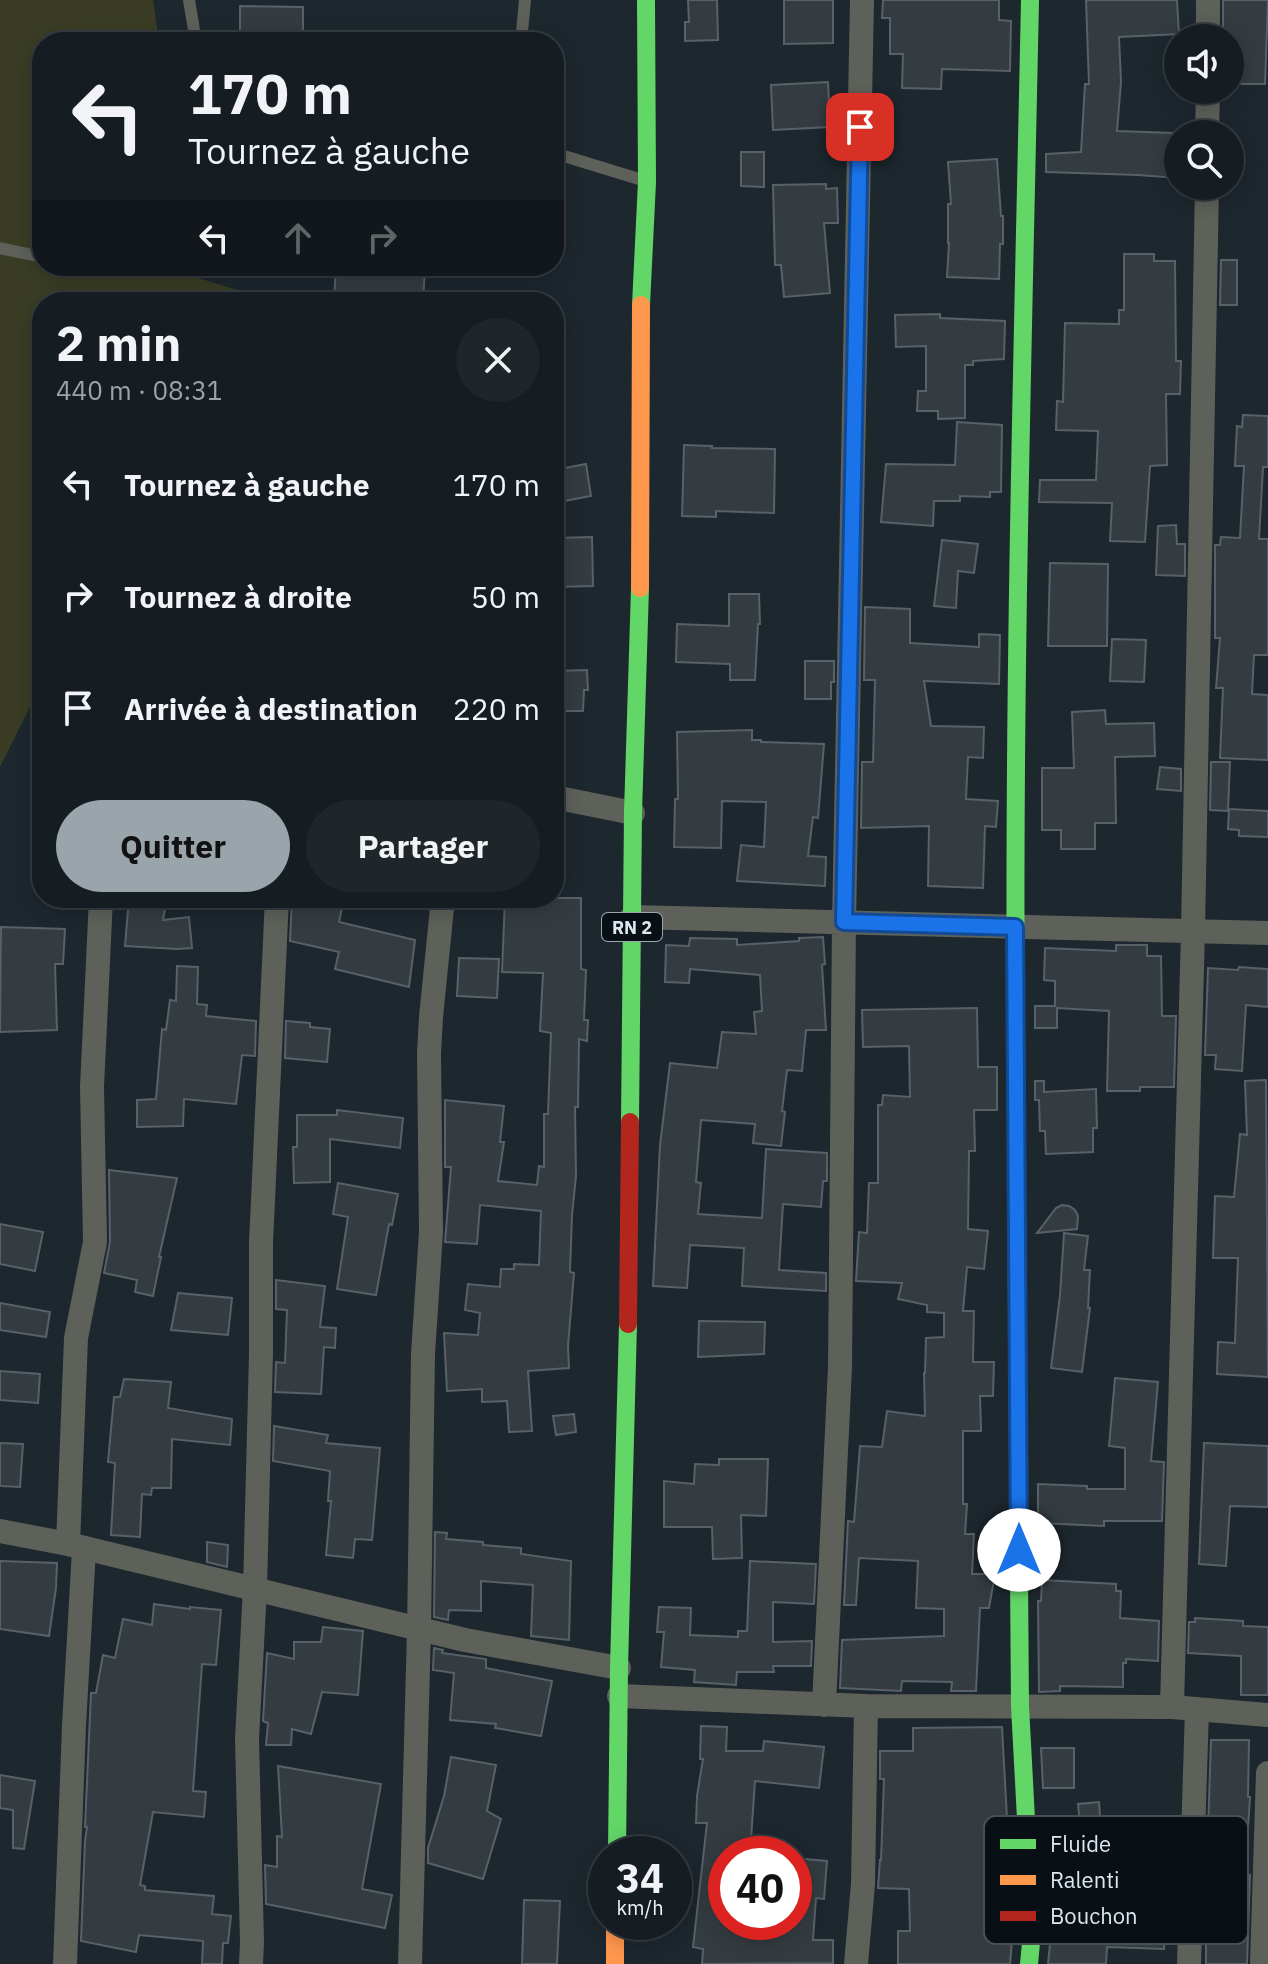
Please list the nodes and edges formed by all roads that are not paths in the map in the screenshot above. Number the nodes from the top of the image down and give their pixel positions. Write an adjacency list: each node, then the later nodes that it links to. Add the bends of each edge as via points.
1 (189, 0): 8 (lane)
2 (525, 0): 9 (lane)
3 (646, 0): 11 (main road, RN 2)
4 (862, 0): 21 (street)
5 (1030, 0): 22 (main road)
6 (1208, 0): 7 (street)
7 (1208, 24)
8 (194, 32)
9 (522, 32)
10 (564, 156): 11 (lane)
11 (647, 182): 16 (main road, RN 2)
12 (1207, 200): 23 (street)
13 (0, 248): 14 (lane)
14 (32, 255)
15 (564, 799): 16 (street)
16 (633, 813): 20 (main road, RN 2)
17 (101, 908): 26 (street, via 92,1087 95,1242 76,1338)
18 (277, 908): 27 (street, via 261,1243)
19 (442, 908): 28 (street, via 429,1053 432,1196 423,1354)
20 (632, 917): 21 (street); 29 (main road, RN 2)
21 (844, 922): 22 (street); 31 (street, via 840,1367)
22 (1015, 927): 23 (street); 33 (main road)
23 (1193, 931): 24 (street); 34 (street)
24 (1268, 933)
25 (0, 1531): 26 (street)
26 (76, 1546): 27 (street); 44 (street)
27 (255, 1588): 28 (street); 45 (street, via 247,1739)
28 (419, 1630): 29 (street); 46 (street)
29 (619, 1668): 30 (main road, RN 2)
30 (619, 1696): 31 (street); 40 (main road, RN 2)
31 (824, 1705): 32 (street)
32 (866, 1706): 33 (street); 48 (street)
33 (1020, 1706): 34 (street); 38 (main road)
34 (1172, 1707): 35 (street)
35 (1197, 1709): 36 (street); 39 (street)
36 (1268, 1715)
37 (1268, 1773): 51 (street)
38 (1026, 1816)
39 (1194, 1816)
40 (617, 1836)
41 (615, 1940): 47 (main road)
42 (1031, 1944): 49 (main road)
43 (1190, 1944): 50 (street)
44 (65, 1964)
45 (251, 1964)
46 (410, 1964)
47 (615, 1964)
48 (856, 1964)
49 (1029, 1964)
50 (1189, 1964)
51 (1262, 1964)

